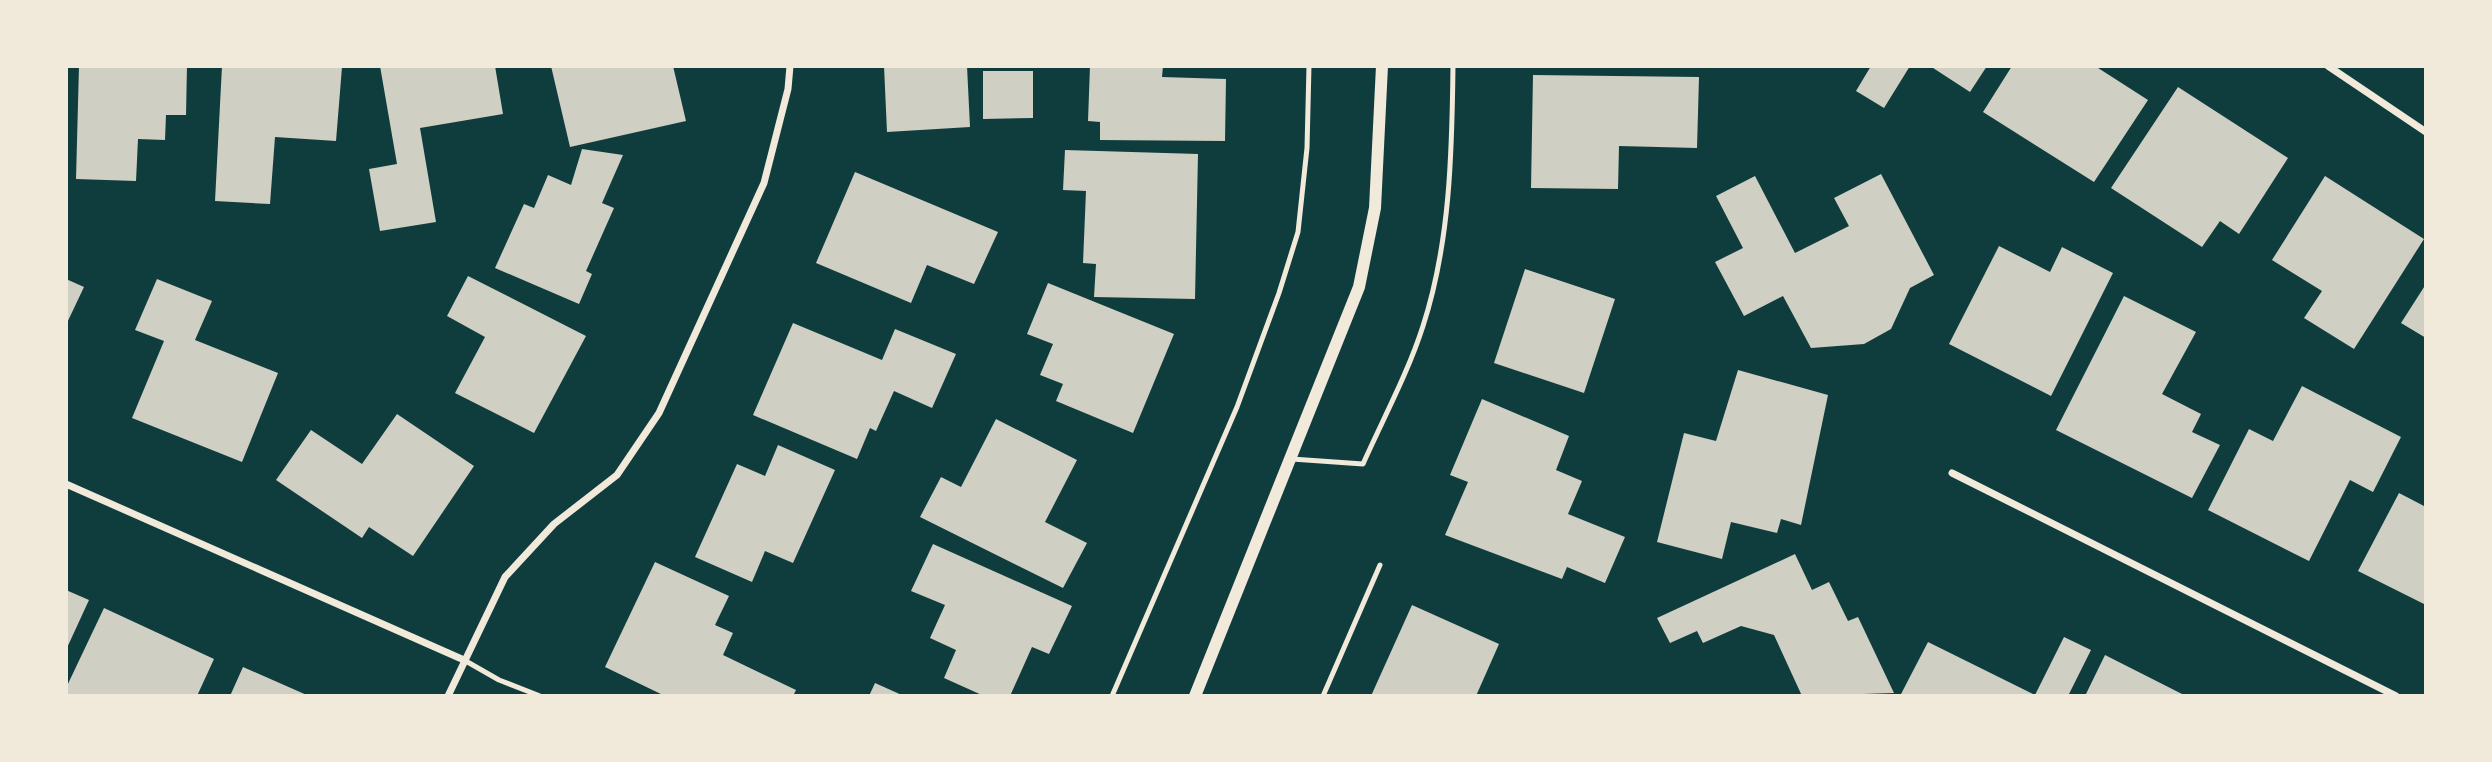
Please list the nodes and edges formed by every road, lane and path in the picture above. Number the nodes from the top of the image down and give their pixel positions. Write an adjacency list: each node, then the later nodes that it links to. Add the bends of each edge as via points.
1 (790, 66): 11 (street, via 764,183 659,413 617,475 554,524 505,577)
2 (1309, 66): 15 (lane, via 1298,232 1279,293 1237,407)
3 (1382, 66): 7 (street, via 1375,208 1359,287)
4 (1453, 66): 7 (lane, via 1452,161 1441,250 1423,327 1363,464)
5 (2328, 66): 6 (street)
6 (2426, 132)
7 (1292, 459): 16 (street)
8 (1952, 473): 18 (street)
9 (66, 484): 11 (street)
10 (1380, 565): 17 (lane)
11 (464, 660): 12 (lane); 13 (street)
12 (522, 692): 14 (lane)
13 (448, 695)
14 (540, 695)
15 (1112, 695)
16 (1195, 695)
17 (1322, 695)
18 (2396, 695)

